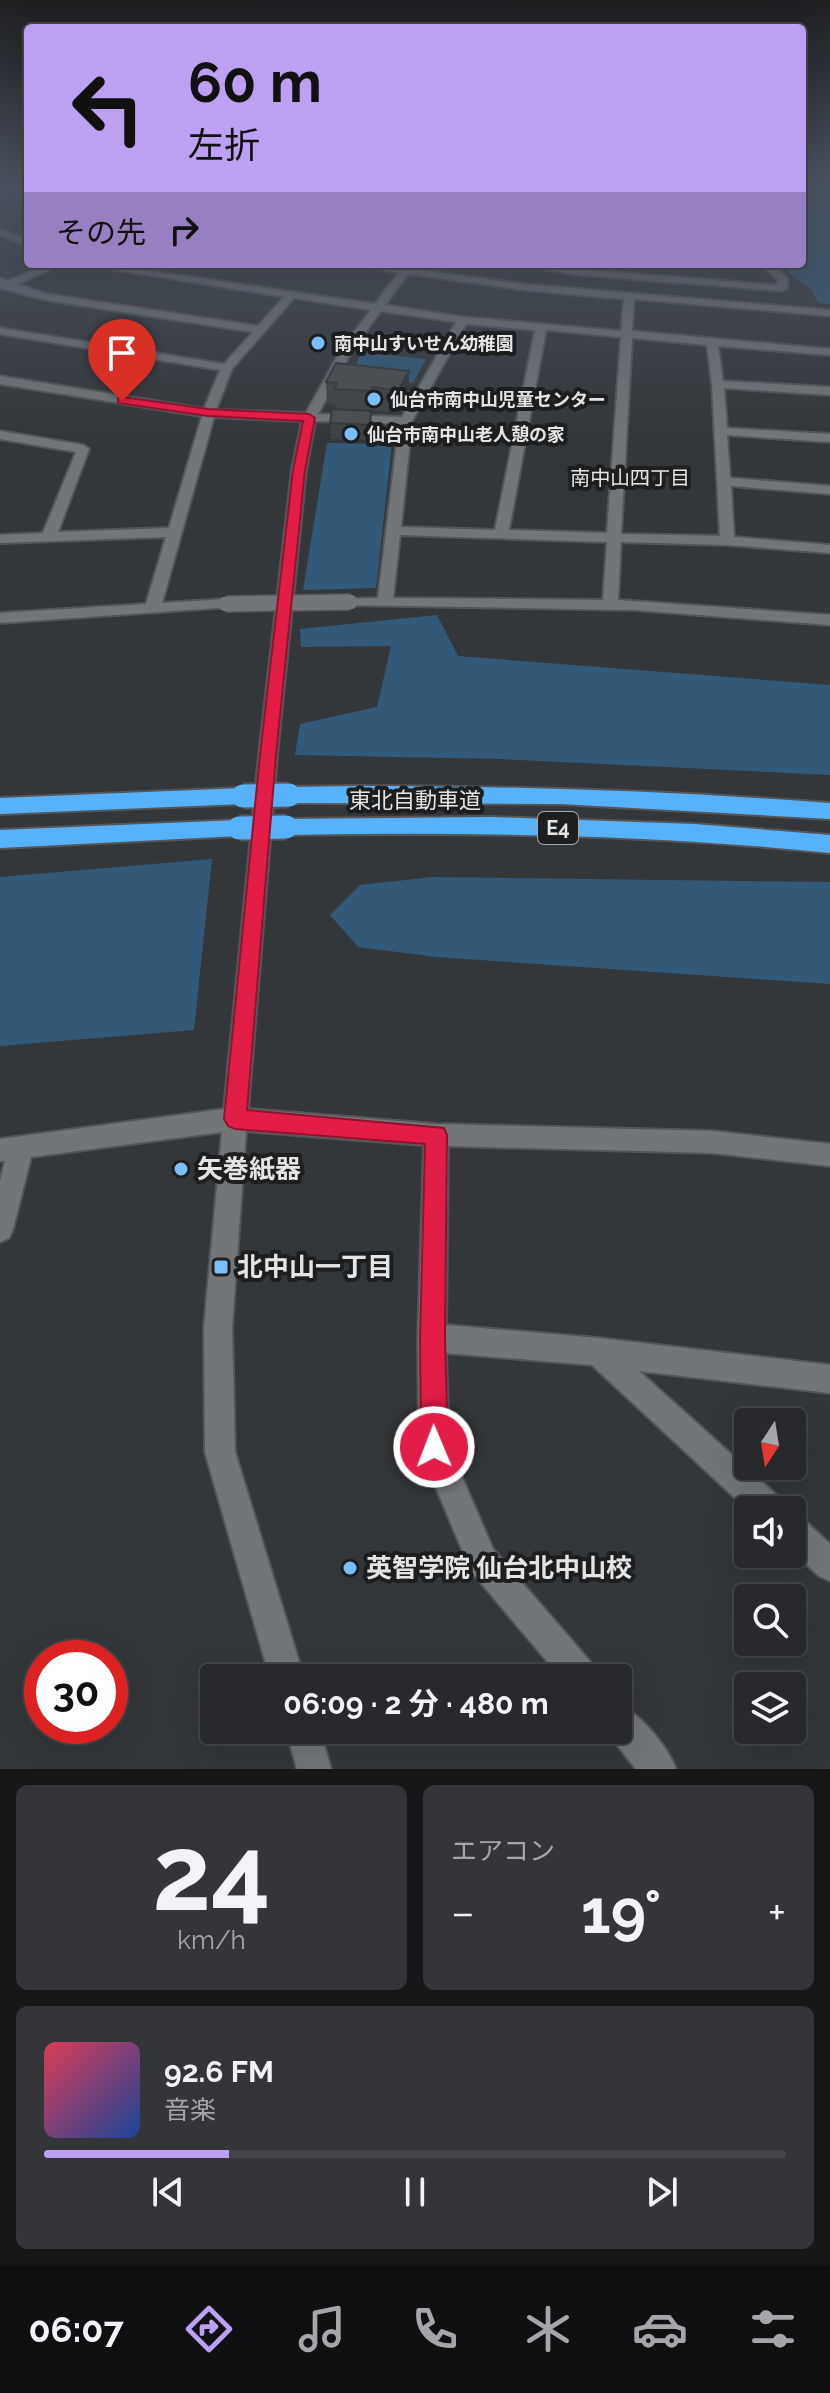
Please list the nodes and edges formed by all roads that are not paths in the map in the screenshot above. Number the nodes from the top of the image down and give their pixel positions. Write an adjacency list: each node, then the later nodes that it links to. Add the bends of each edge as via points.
1 (40, 271): 7 (street)
2 (126, 271): 8 (street)
3 (404, 271): 10 (street)
4 (433, 271): 9 (street)
5 (575, 271): 6 (street, via 782,288 783,279)
6 (773, 271)
7 (3, 285): 14 (street, via 45,297)
8 (290, 296): 10 (street); 14 (street)
9 (629, 297): 11 (street); 16 (street)
10 (377, 309): 12 (street); 24 (street)
11 (830, 313)
12 (463, 320): 13 (street); 25 (street)
13 (541, 327): 16 (street); 33 (street)
14 (258, 329): 19 (street)
15 (0, 331): 19 (street)
16 (626, 334): 17 (street); 35 (street)
17 (712, 342): 18 (street); 21 (street)
18 (830, 352)
19 (227, 368): 23 (street)
20 (3, 383): 23 (street)
21 (718, 384): 22 (street); 26 (street)
22 (830, 391)
23 (208, 413): 24 (street); 32 (street)
24 (309, 418): 25 (street); 48 (street, via 268,755)
25 (406, 421): 31 (street)
26 (720, 431): 28 (street); 29 (street)
27 (0, 435): 34 (street, via 83,449)
28 (830, 438)
29 (725, 482): 30 (street); 37 (street)
30 (830, 490)
31 (394, 531): 33 (street); 39 (street)
32 (174, 532): 34 (street); 41 (street)
33 (501, 533): 35 (street)
34 (49, 537): 36 (street)
35 (615, 537): 37 (street); 40 (street)
36 (0, 539)
37 (727, 541): 38 (street)
38 (830, 549)
39 (385, 600): 40 (street); 41 (street, bridge)
40 (610, 604): 43 (street)
41 (153, 608): 42 (street)
42 (0, 618)
43 (830, 620)
44 (0, 806): 45 (highway, 東北自動車道 / E4, bridge, via 426,792 678,799)
45 (830, 811)
46 (0, 839): 47 (highway, 東北自動車道 / E4, bridge, via 286,827 647,830)
47 (830, 844)
48 (235, 1119): 49 (street); 50 (street); 59 (street, via 218,1328 220,1452)
49 (436, 1135): 51 (street, via 713,1142); 53 (street)
50 (10, 1149): 52 (street)
51 (830, 1155)
52 (0, 1229)
53 (432, 1338): 54 (street); 60 (street, via 434,1447 482,1560)
54 (598, 1352): 55 (street); 56 (street)
55 (830, 1379)
56 (755, 1496)
57 (806, 1543): 58 (street)
58 (830, 1565)
59 (283, 1664)
60 (570, 1664)
61 (632, 1737): 64 (street)
62 (307, 1744): 63 (street)
63 (314, 1769)
64 (659, 1769)

